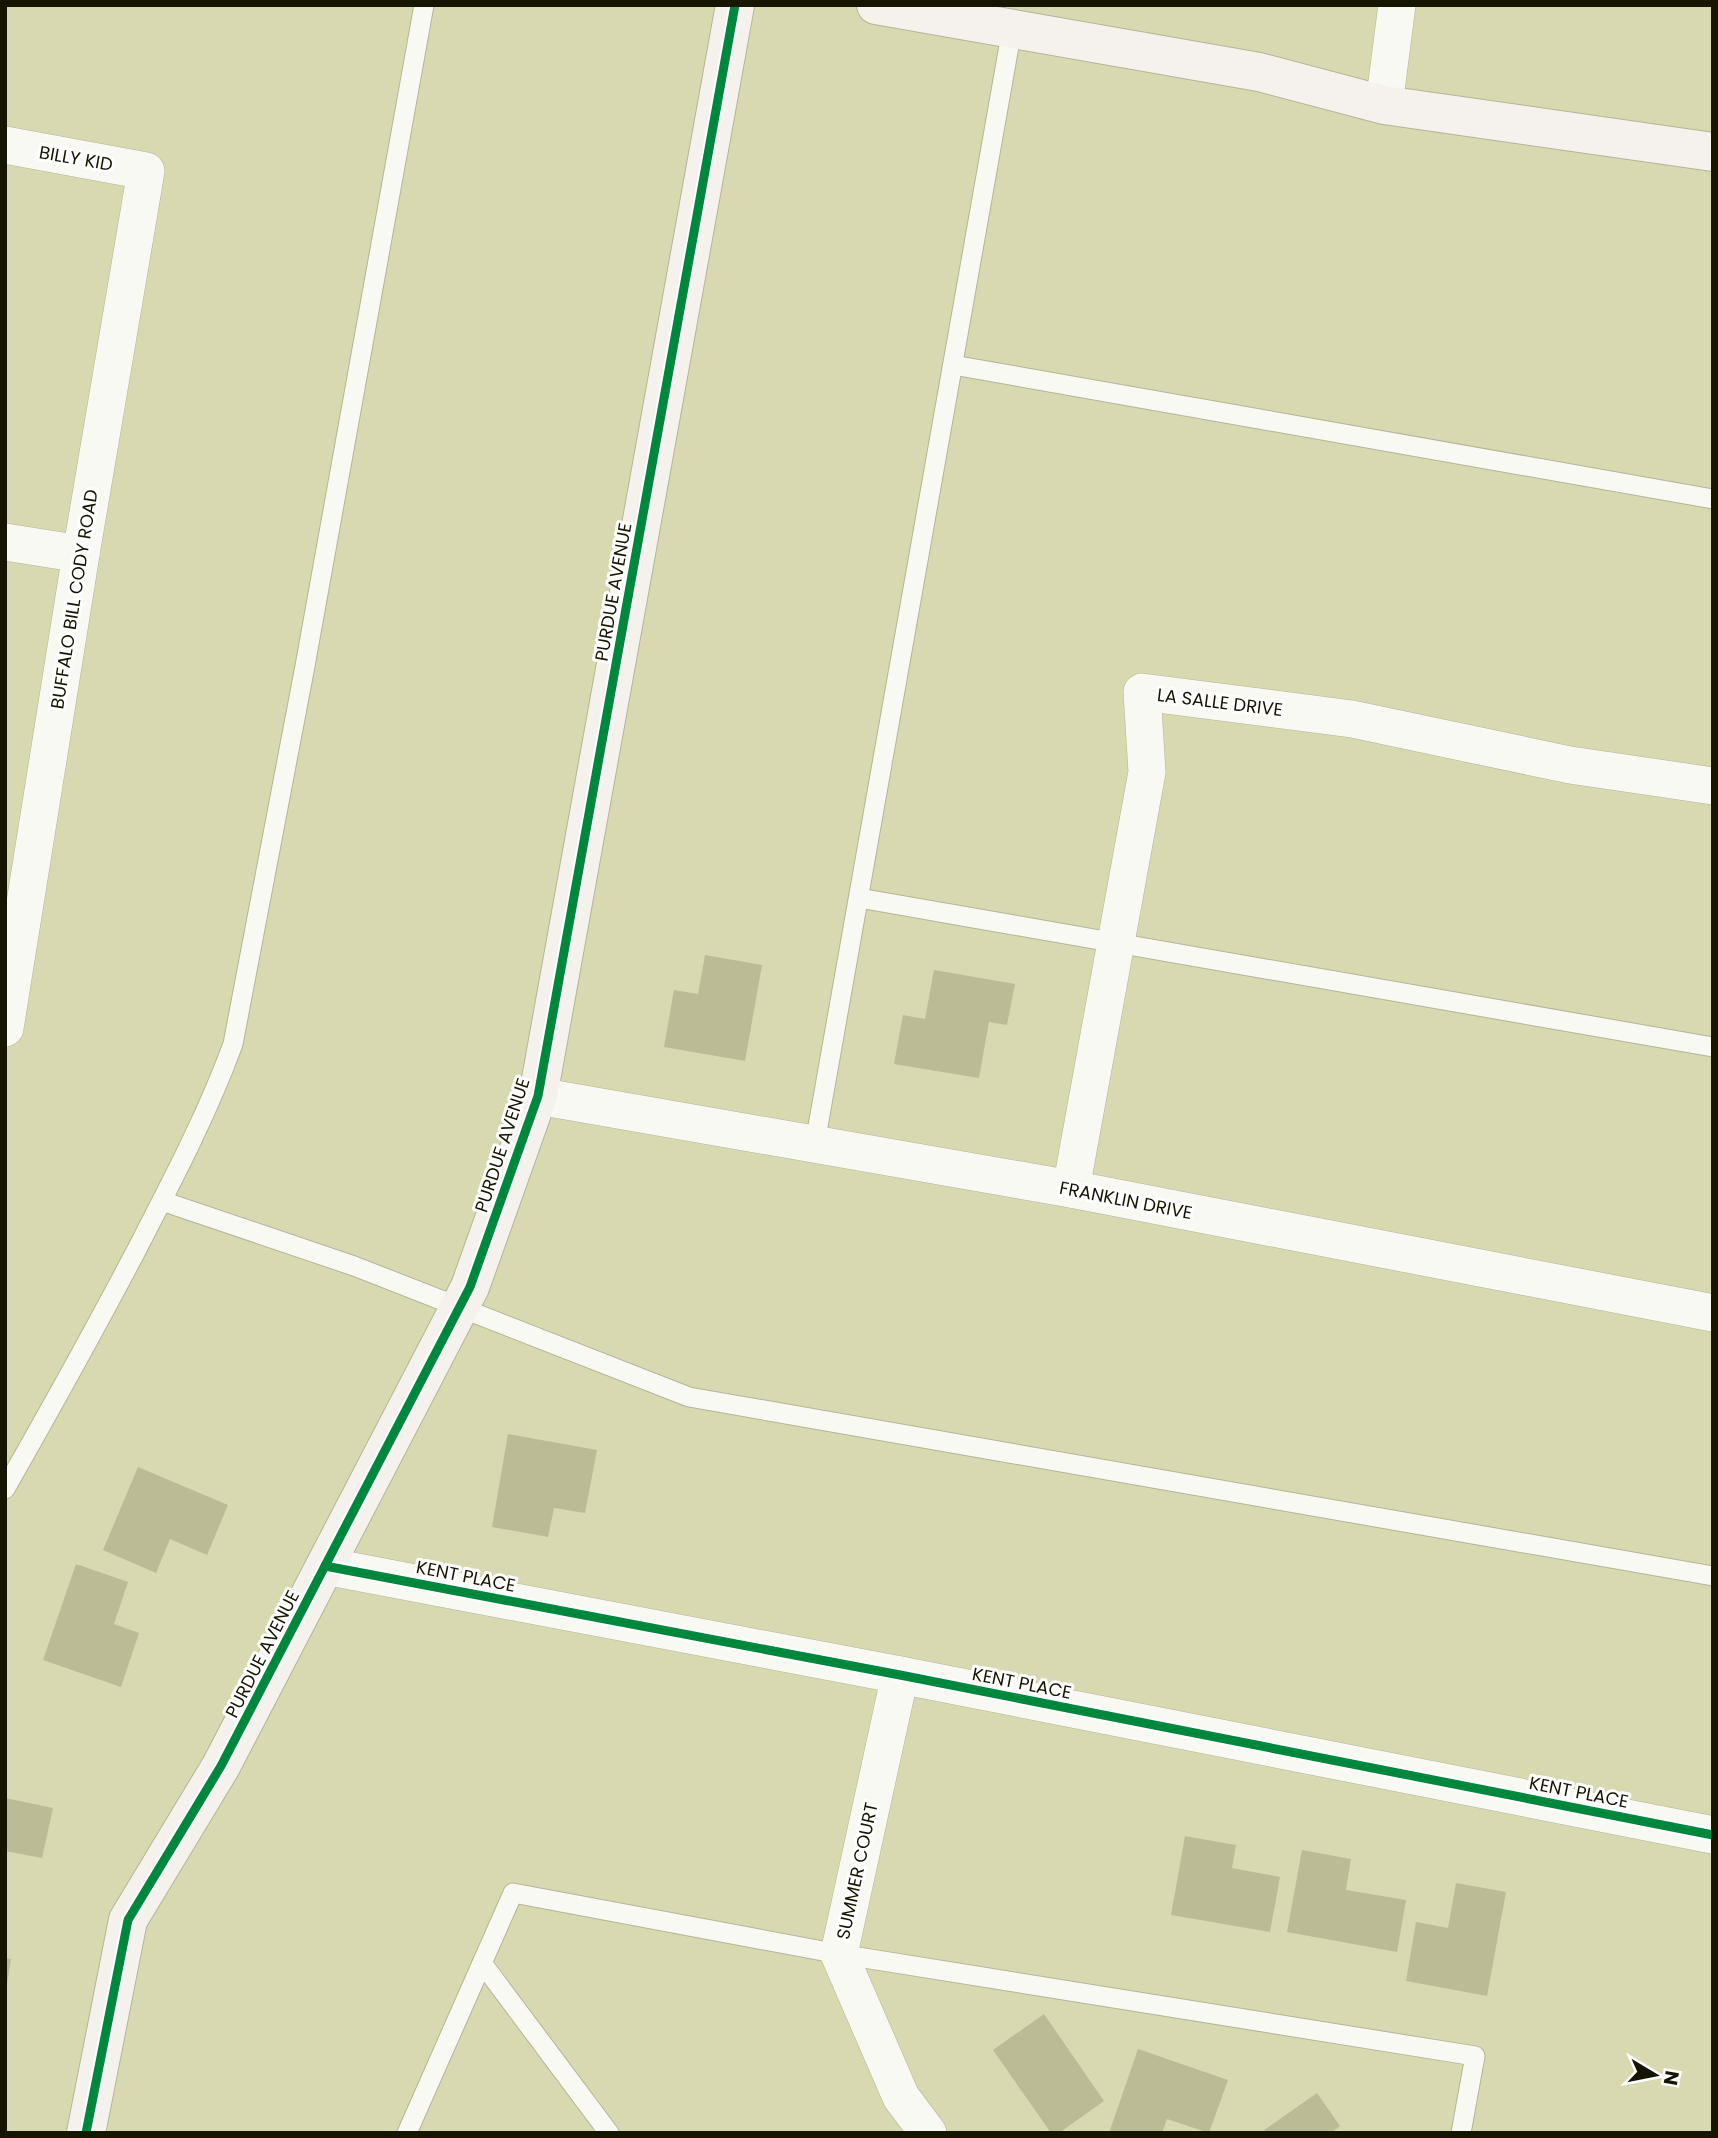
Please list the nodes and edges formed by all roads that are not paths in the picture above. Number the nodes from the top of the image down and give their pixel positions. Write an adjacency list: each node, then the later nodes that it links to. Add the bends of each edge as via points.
1 (424, 5): 23 (lane, via 233,1044)
2 (735, 5): 20 (street, PURDUE AVENUE)
3 (876, 5): 5 (street)
4 (1397, 5): 6 (street)
5 (1012, 29): 6 (street, via 1259,72); 10 (lane)
6 (1384, 105): 8 (street)
7 (5, 145): 9 (street, BILLY KID)
8 (1713, 152)
9 (146, 171): 13 (street, BUFFALO BILL CODY ROAD)
10 (953, 365): 11 (lane); 15 (lane)
11 (1713, 499)
12 (5, 542): 13 (street)
13 (81, 554): 17 (street, BUFFALO BILL CODY ROAD)
14 (1713, 786): 16 (street, LA SALLE DRIVE, via 1570,765 1352,719 1142,692 1147,772)
15 (859, 898): 16 (lane); 21 (lane)
16 (1116, 944): 19 (lane); 22 (street, LA SALLE DRIVE)
17 (10, 967): 18 (street, BUFFALO BILL CODY ROAD)
18 (5, 1028)
19 (1713, 1047)
20 (538, 1096): 21 (street, FRANKLIN DRIVE); 24 (street, PURDUE AVENUE)
21 (815, 1143): 22 (street, FRANKLIN DRIVE)
22 (1071, 1189): 25 (street, FRANKLIN DRIVE)
23 (162, 1201): 24 (lane); 26 (lane)
24 (460, 1307): 27 (street, PURDUE AVENUE); 28 (lane, via 689,1396)
25 (1713, 1313)
26 (5, 1489)
27 (326, 1566): 29 (street, KENT PLACE); 33 (street, PURDUE AVENUE, via 222,1766 128,1920)
28 (1713, 1576)
29 (900, 1675): 30 (street, KENT PLACE); 31 (street, SUMMER COURT)
30 (1713, 1835)
31 (839, 1954): 32 (lane, via 513,1894); 36 (street, SUMMER COURT, via 901,2097); 37 (lane, via 1475,2056)
32 (482, 1963): 34 (lane); 35 (lane)
33 (86, 2133)
34 (407, 2133)
35 (609, 2133)
36 (928, 2133)
37 (1461, 2133)

